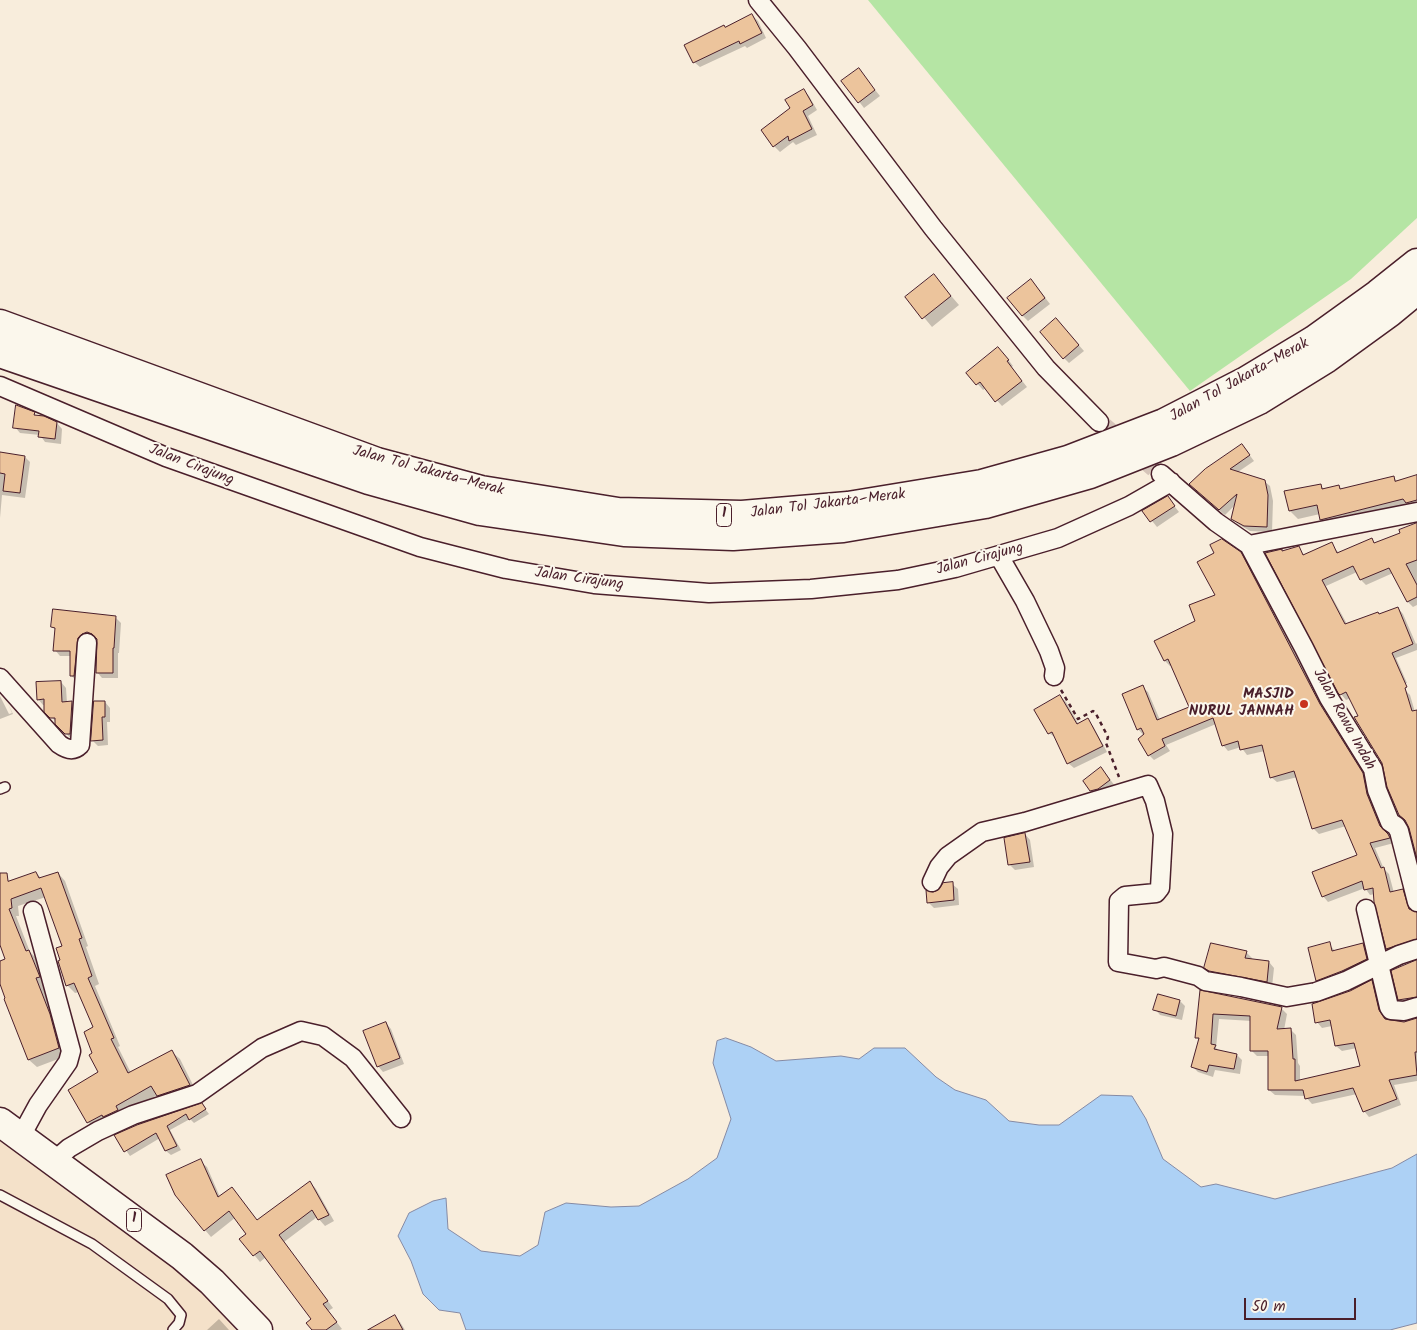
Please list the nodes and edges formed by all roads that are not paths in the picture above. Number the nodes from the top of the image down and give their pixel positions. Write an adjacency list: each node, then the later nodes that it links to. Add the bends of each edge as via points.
1 (758, 0): 7 (street, via 933,228 1046,368)
2 (1417, 263): 4 (highway, Jalan Tol Jakarta–Merak / 1, via 1314,340 1246,381 1164,423 1076,456 982,484 848,506 742,515 618,512 481,490 377,462)
3 (1417, 290): 5 (highway, Jalan Tol Jakarta–Merak / 1, via 1327,358 1259,400 1171,442 1090,474 985,504 843,528 733,536 624,532 480,510 369,480)
4 (0, 324)
5 (0, 354)
6 (0, 386): 10 (street, Jalan Cirajung, via 166,457 344,521 420,547 536,575 594,584 709,593 811,590 898,580)
7 (1098, 422)
8 (1417, 512): 9 (street)
9 (1249, 545): 10 (street, Jalan Cirajung, via 1216,522 1166,478 1100,520 1058,538); 15 (street, Jalan Rawa Indah, via 1329,698 1373,769 1377,790 1390,822 1399,831)
10 (999, 556): 12 (street, via 1049,651 1055,668)
11 (87, 643): 13 (street, via 80,744 76,748 67,749 59,744)
12 (1054, 676)
13 (0, 678)
14 (932, 882): 19 (street, via 948,856 982,832 1148,785 1163,834 1160,888 1158,892 1125,896 1119,901 1118,962 1156,969 1164,967 1205,981 1287,997 1316,992)
15 (1417, 902)
16 (1366, 908): 19 (street)
17 (32, 910): 22 (street, via 71,1051 68,1062 38,1105)
18 (1417, 949): 19 (street)
19 (1380, 965): 20 (street, via 1391,1010)
20 (1417, 1007)
21 (401, 1118): 23 (street, via 353,1058 323,1036 301,1031 262,1048 197,1094 133,1115 70,1148)
22 (10, 1130): 23 (highway, 1)
23 (53, 1162): 26 (highway, 1, via 182,1256)
24 (0, 1195): 25 (lane, via 92,1244 168,1299 181,1315)
25 (173, 1330)
26 (258, 1330)

